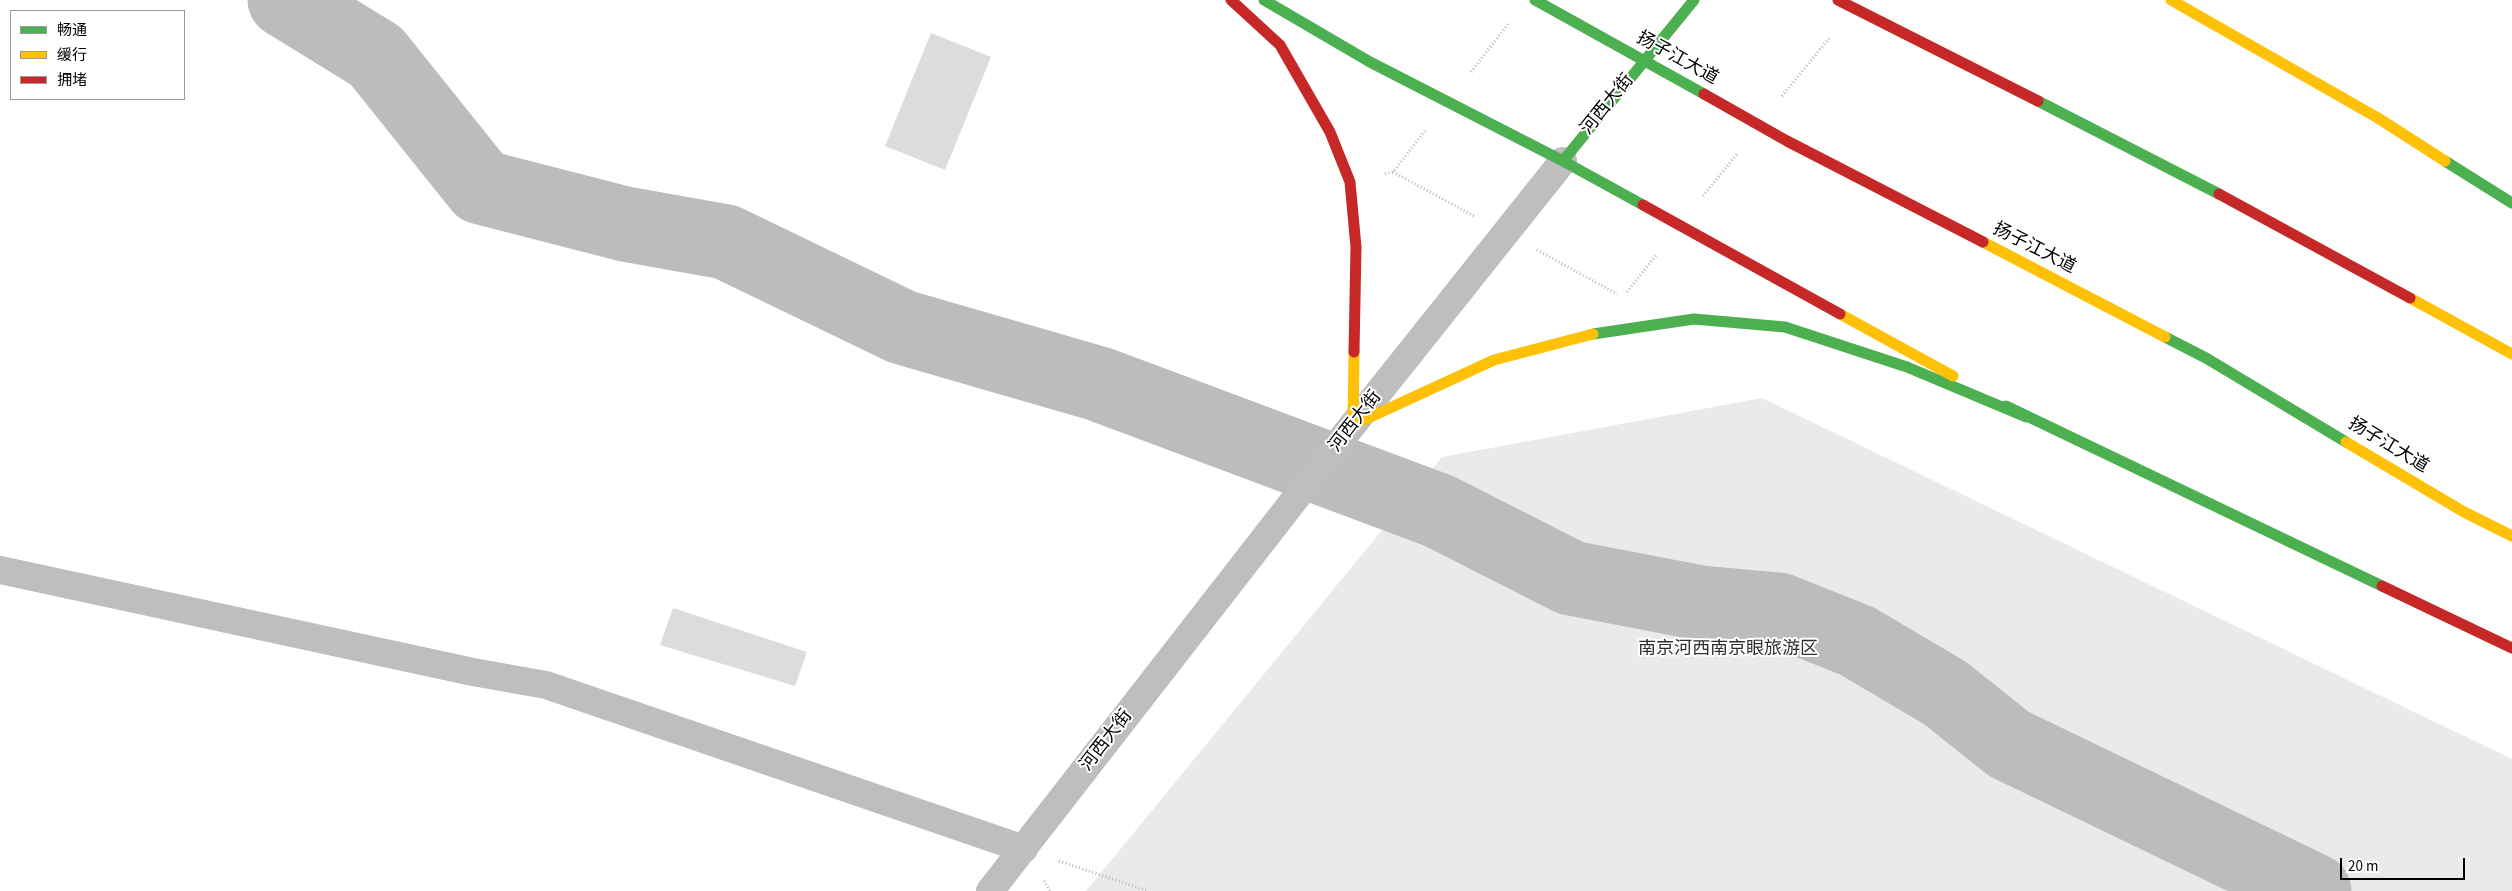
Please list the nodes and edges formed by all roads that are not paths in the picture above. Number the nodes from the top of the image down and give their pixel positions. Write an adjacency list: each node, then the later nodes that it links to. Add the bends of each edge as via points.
1 (1232, 0): 13 (main road, via 1280,44 1330,132 1350,182 1356,247)
2 (1264, 0): 9 (main road, via 1370,62)
3 (1535, 0): 14 (main road, 扬子江大道, via 1787,141 2206,358 2464,512)
4 (1694, 0): 9 (main road, 河西大街)
5 (1838, 0): 11 (main road, via 2209,188)
6 (2171, 0): 8 (main road)
7 (2196, 0): 8 (main road)
8 (2264, 53): 10 (main road, via 2378,118)
9 (1563, 161): 12 (main road); 13 (street, 河西大街)
10 (2512, 203)
11 (2512, 354)
12 (2026, 417): 13 (main road, via 1907,367 1785,327 1694,319 1598,333 1494,360); 16 (main road)
13 (1352, 426): 17 (street, 河西大街)
14 (2512, 536)
15 (0, 570): 17 (street, via 472,672 546,685)
16 (2512, 648)
17 (1024, 849): 18 (street, 河西大街)
18 (990, 891)

